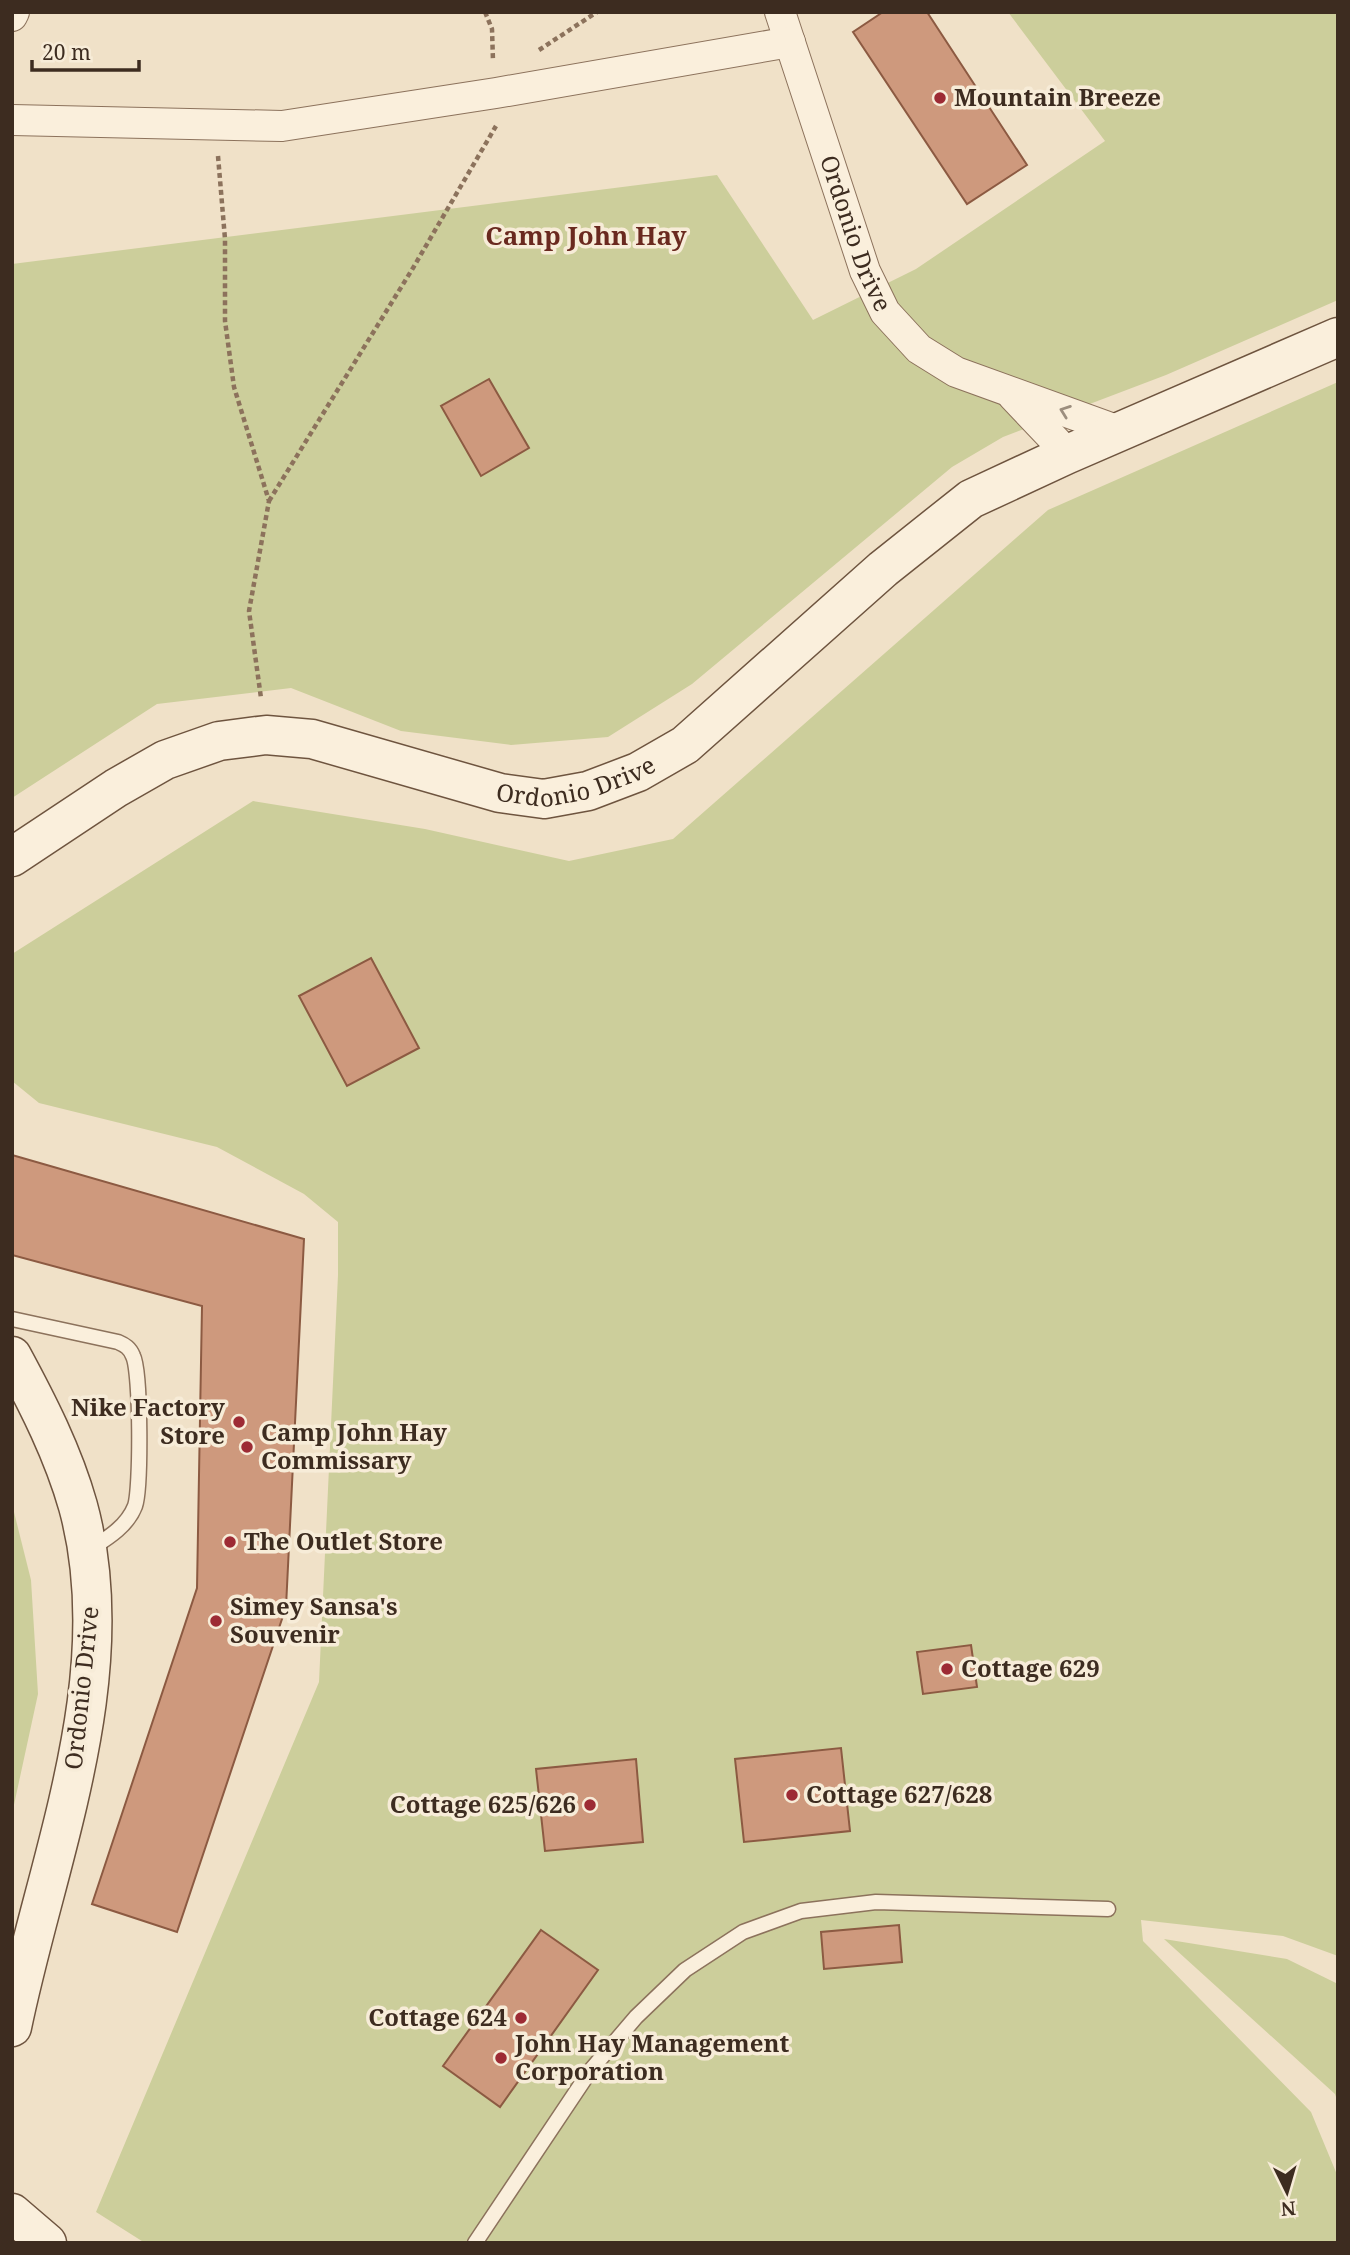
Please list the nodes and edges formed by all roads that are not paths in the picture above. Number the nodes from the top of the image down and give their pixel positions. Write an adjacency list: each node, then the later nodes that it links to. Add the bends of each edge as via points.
1 (780, 12): 2 (street, Ordonio Drive)
2 (790, 42): 3 (street, via 282,126); 5 (street, Ordonio Drive, via 865,271 885,312 919,349 956,372)
3 (12, 120)
4 (1338, 337): 6 (street, Ordonio Drive)
5 (1008, 391): 6 (street, Ordonio Drive, one-way to 5); 7 (street, Ordonio Drive)
6 (1122, 432): 7 (street, Ordonio Drive)
7 (1068, 454): 8 (street, Ordonio Drive, via 971,499 883,569 685,745 638,772 588,791 544,799 500,793 312,739 266,735 219,741 165,760)
8 (12, 857)
9 (12, 1319): 11 (lane, via 118,1342 134,1356 139,1423 135,1506 125,1523)
10 (12, 1356): 11 (street, Ordonio Drive, via 59,1449)
11 (88, 1551): 13 (street, Ordonio Drive, via 94,1607 83,1725)
12 (1108, 1909): 16 (lane, via 876,1902 801,1910 743,1932 685,1970 636,2017 590,2071)
13 (14, 2013)
14 (12, 2213): 15 (street)
15 (47, 2243)
16 (475, 2243)

